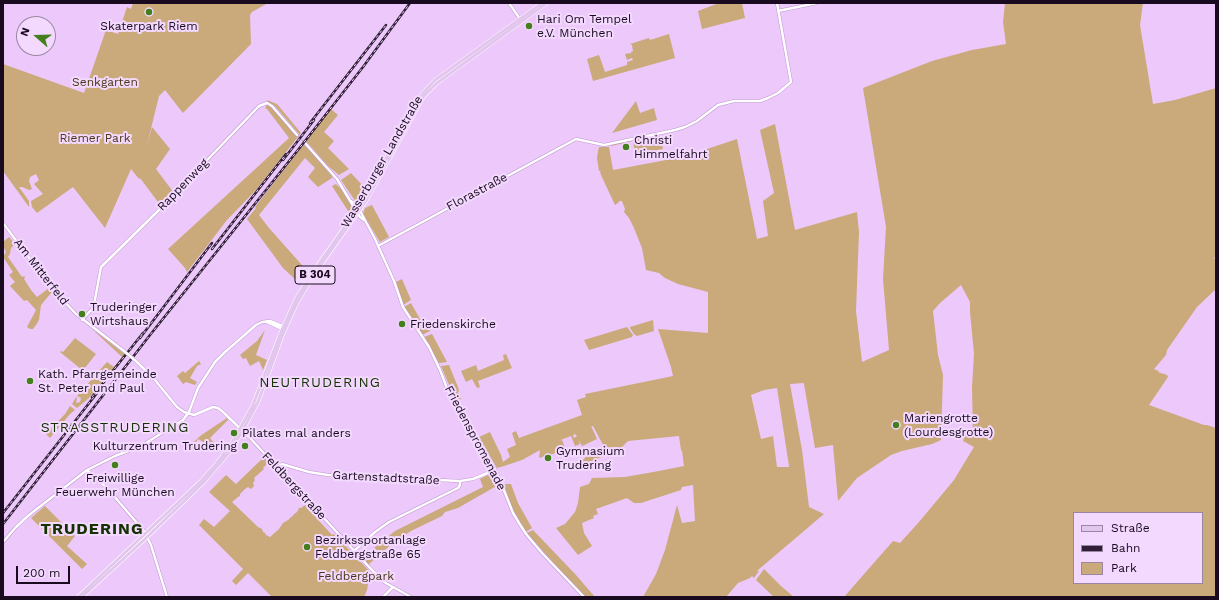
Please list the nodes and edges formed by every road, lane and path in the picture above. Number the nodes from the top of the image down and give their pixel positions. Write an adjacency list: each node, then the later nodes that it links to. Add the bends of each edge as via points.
1 (509, 3): 7 (street)
2 (542, 3): 7 (main road, Wasserburger Landstraße / B 304)
3 (547, 3): 7 (main road, Wasserburger Landstraße / B 304)
4 (777, 3): 6 (street)
5 (817, 3): 6 (street)
6 (778, 11): 12 (street, Florastraße, via 791,82 780,91 766,99 718,105 697,121 681,128 607,145 576,139)
7 (521, 20): 10 (main road, Wasserburger Landstraße / B 304, via 425,90)
8 (297, 135): 13 (street, Rappenweg, via 272,106 259,106 101,267 93,307)
9 (305, 143): 10 (street, Friedenspromenade, via 331,171)
10 (358, 211): 12 (street, Friedenspromenade); 14 (main road, Wasserburger Landstraße / B 304, via 305,284)
11 (3, 223): 13 (street, Am Mitterfeld, via 56,293)
12 (378, 246): 19 (street, Friedenspromenade, via 403,307 429,347 450,396)
13 (82, 320): 15 (street, Am Mitterfeld, bridge, via 137,362 177,407)
14 (284, 328): 15 (street, via 272,322 262,322 220,357 198,388); 16 (main road, Wasserburger Landstraße / B 304, via 261,394)
15 (188, 414): 16 (street, Feldbergstraße, via 194,415 213,407 223,412); 18 (street, via 181,422 141,446)
16 (242, 430): 17 (street, Feldbergstraße); 21 (main road, Wasserburger Landstraße / B 304, via 232,449 211,474)
17 (276, 467): 20 (street, Gartenstadtstraße, via 282,464 328,475); 23 (street, Feldbergstraße)
18 (87, 470): 21 (street, via 110,492); 22 (street, via 29,515)
19 (495, 470): 20 (street, Gartenstadtstraße); 30 (street, Friedenspromenade, via 513,513 526,534)
20 (460, 481): 23 (street, via 458,488 390,522)
21 (146, 535): 25 (main road, B 304); 26 (main road, B 304); 27 (street)
22 (3, 542)
23 (354, 551): 24 (street, Feldbergstraße, via 382,580)
24 (393, 587): 28 (street); 29 (street, Feldbergstraße)
25 (78, 597)
26 (82, 597)
27 (167, 597)
28 (383, 597)
29 (411, 597)
30 (584, 597)

